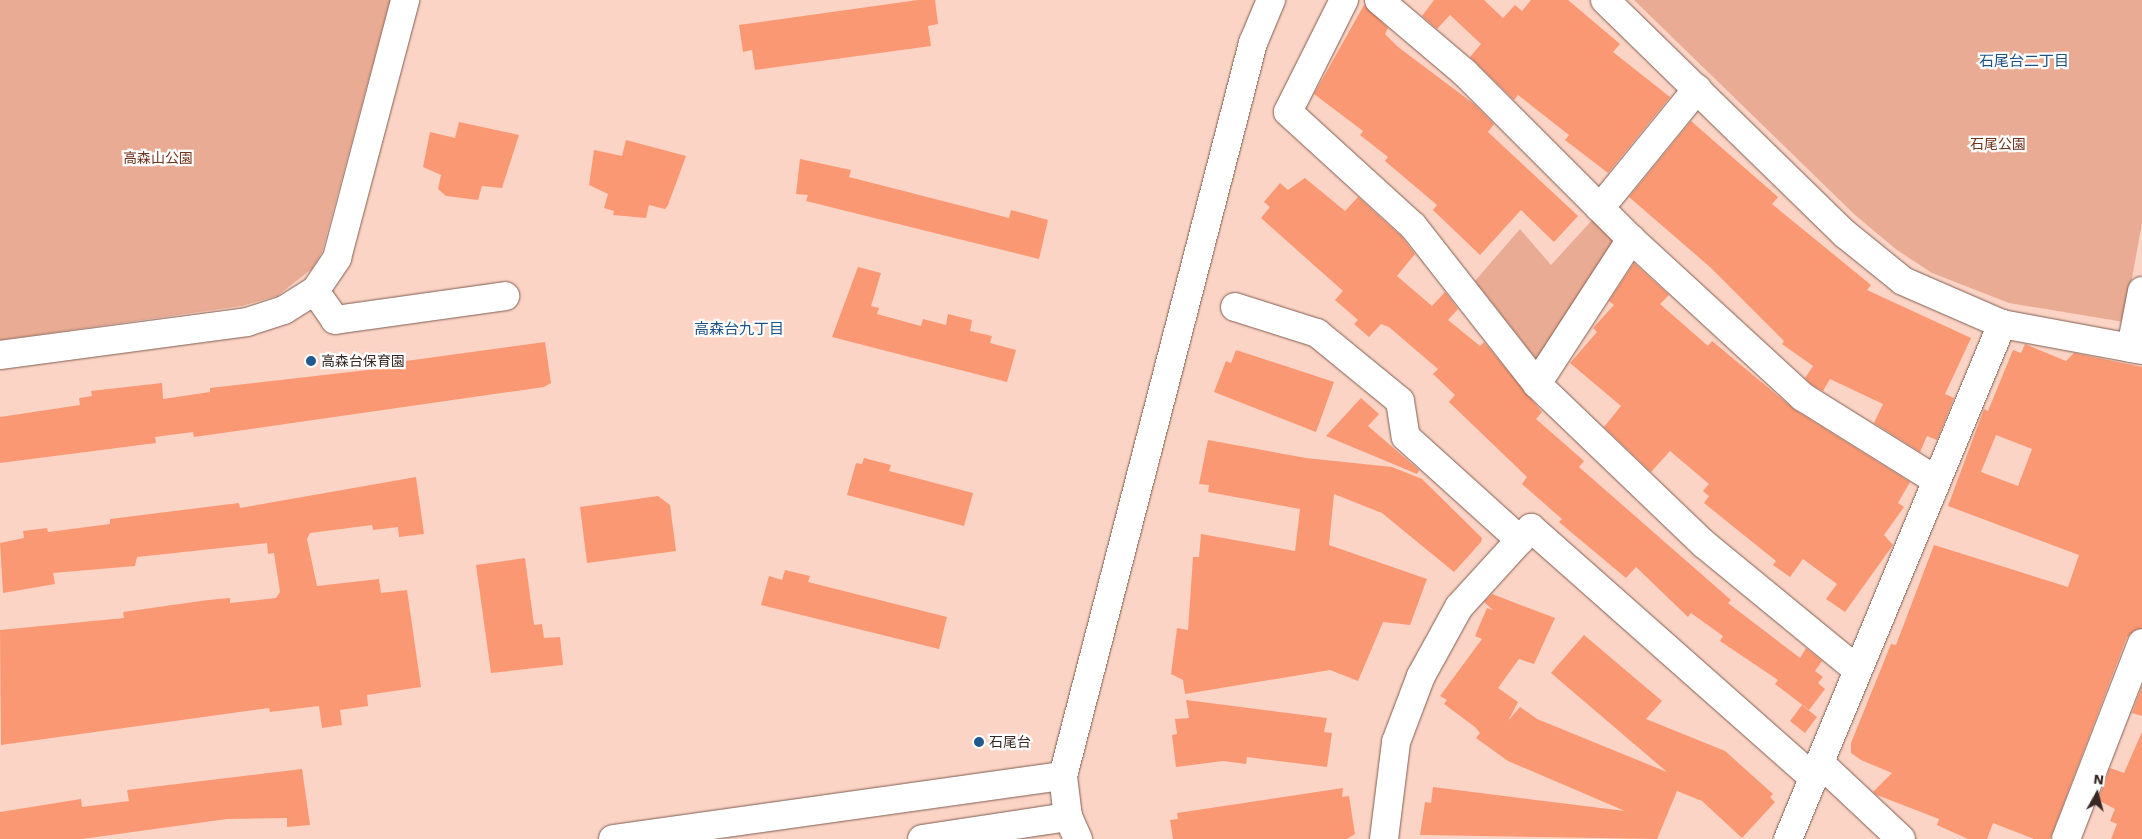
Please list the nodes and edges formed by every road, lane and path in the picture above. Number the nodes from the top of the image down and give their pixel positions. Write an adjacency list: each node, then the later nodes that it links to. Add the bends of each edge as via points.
1 (405, 0): 9 (street, via 337,258)
2 (1271, 0): 22 (street, via 1253,43)
3 (1344, 0): 16 (street, via 1288,112 1413,226)
4 (1379, 0): 7 (street, via 1466,73)
5 (1605, 0): 6 (street)
6 (1698, 89): 7 (street); 13 (street, via 1845,234 1903,280)
7 (1600, 208): 8 (street)
8 (1631, 239): 16 (street); 17 (street, via 1803,397)
9 (315, 291): 11 (street, via 334,320); 15 (street, via 284,310 247,322)
10 (2142, 291): 14 (street)
11 (505, 296)
12 (1235, 307): 18 (street, via 1317,333 1400,401 1406,437)
13 (2002, 324): 14 (street); 17 (street)
14 (2137, 349)
15 (0, 356)
16 (1537, 384): 20 (street, via 1704,544)
17 (1936, 480): 20 (street)
18 (1520, 540): 21 (street, via 1531,528); 26 (street, via 1460,607 1421,676 1396,742)
19 (2142, 643): 29 (street)
20 (1856, 669): 21 (street)
21 (1817, 771): 27 (street); 28 (street)
22 (1063, 776): 23 (street); 24 (street)
23 (1073, 828): 25 (street)
24 (613, 839)
25 (922, 839)
26 (1384, 839)
27 (1788, 839)
28 (1901, 839)
29 (2066, 839)

